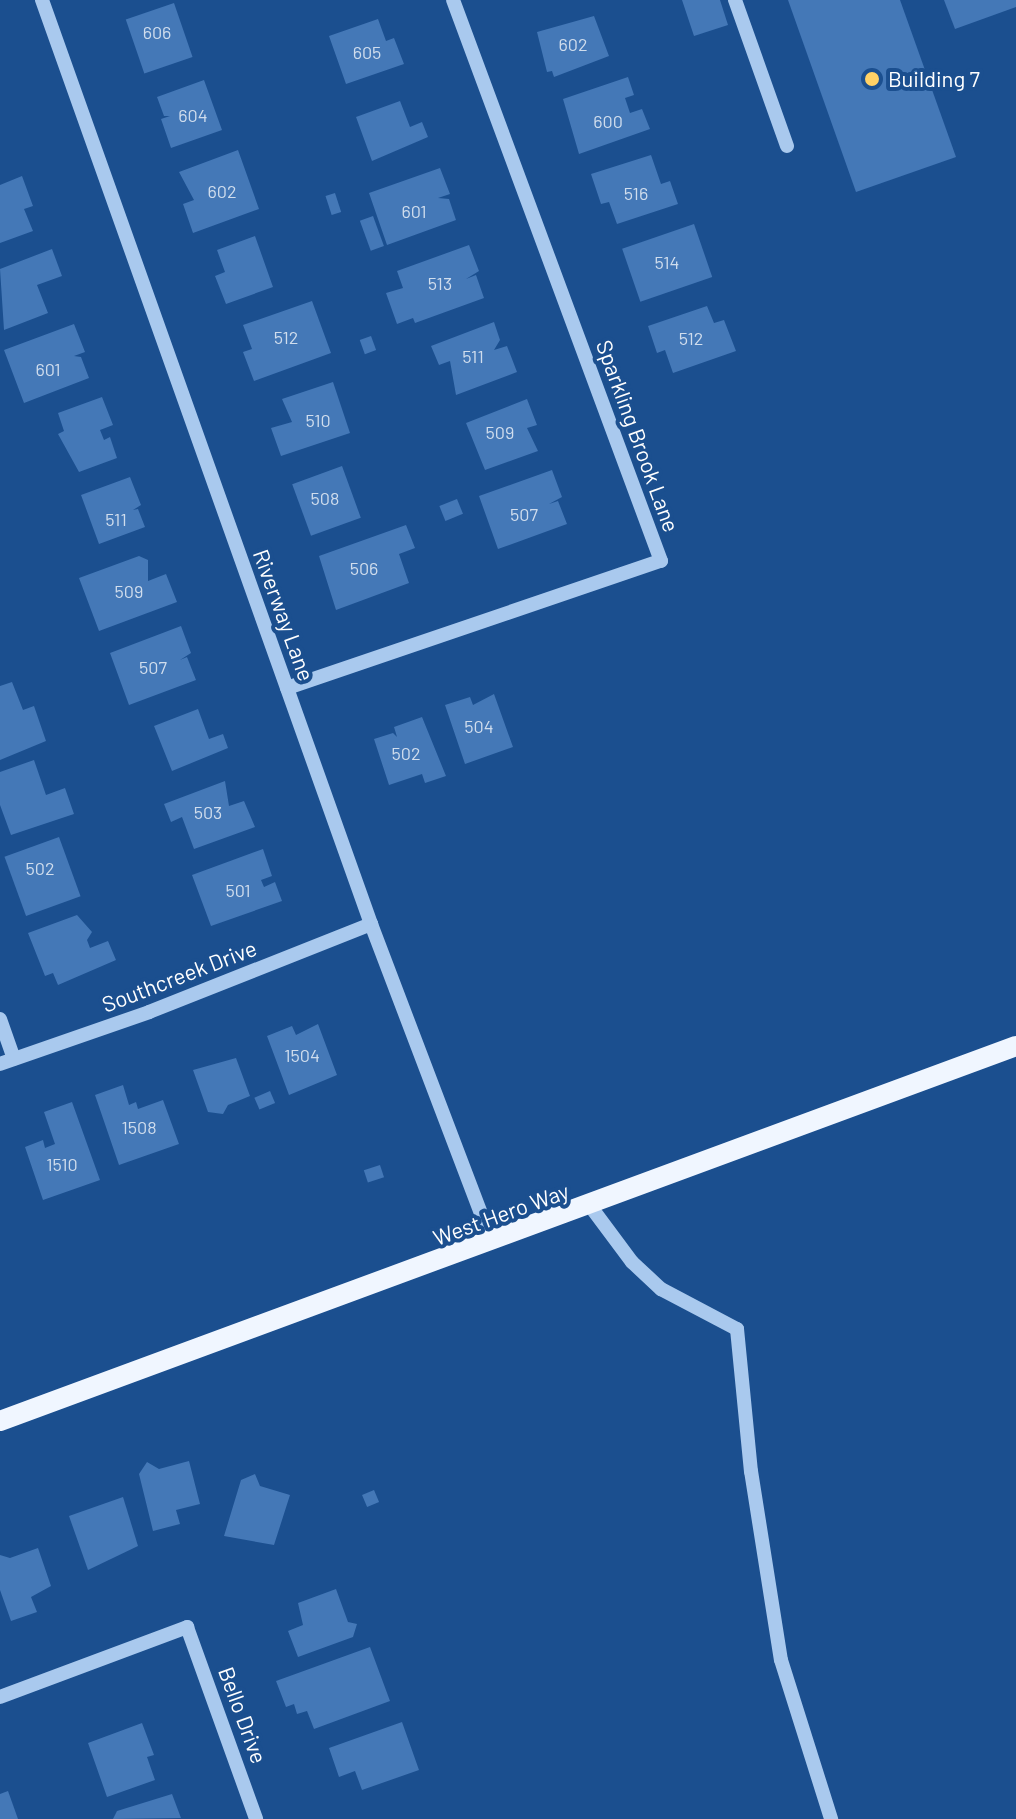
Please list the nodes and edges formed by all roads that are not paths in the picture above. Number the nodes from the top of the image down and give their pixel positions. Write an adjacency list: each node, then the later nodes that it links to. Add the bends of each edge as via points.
1 (42, 0): 5 (street, Riverway Lane)
2 (453, 0): 5 (street, Sparkling Brook Lane, via 661,561)
3 (735, 0): 4 (street)
4 (787, 146)
5 (287, 688): 6 (street, Riverway Lane)
6 (371, 924): 9 (street, Southcreek Drive); 11 (street, Riverway Lane)
7 (0, 1019): 9 (street)
8 (1016, 1046): 10 (main road, West Hero Way)
9 (7, 1061)
10 (591, 1207): 11 (main road, West Hero Way); 15 (street, via 632,1262 661,1289 737,1329 751,1471 781,1660)
11 (492, 1242): 12 (main road, West Hero Way)
12 (0, 1421)
13 (0, 1697): 14 (street, Bello Drive, via 187,1627)
14 (256, 1819)
15 (831, 1819)

